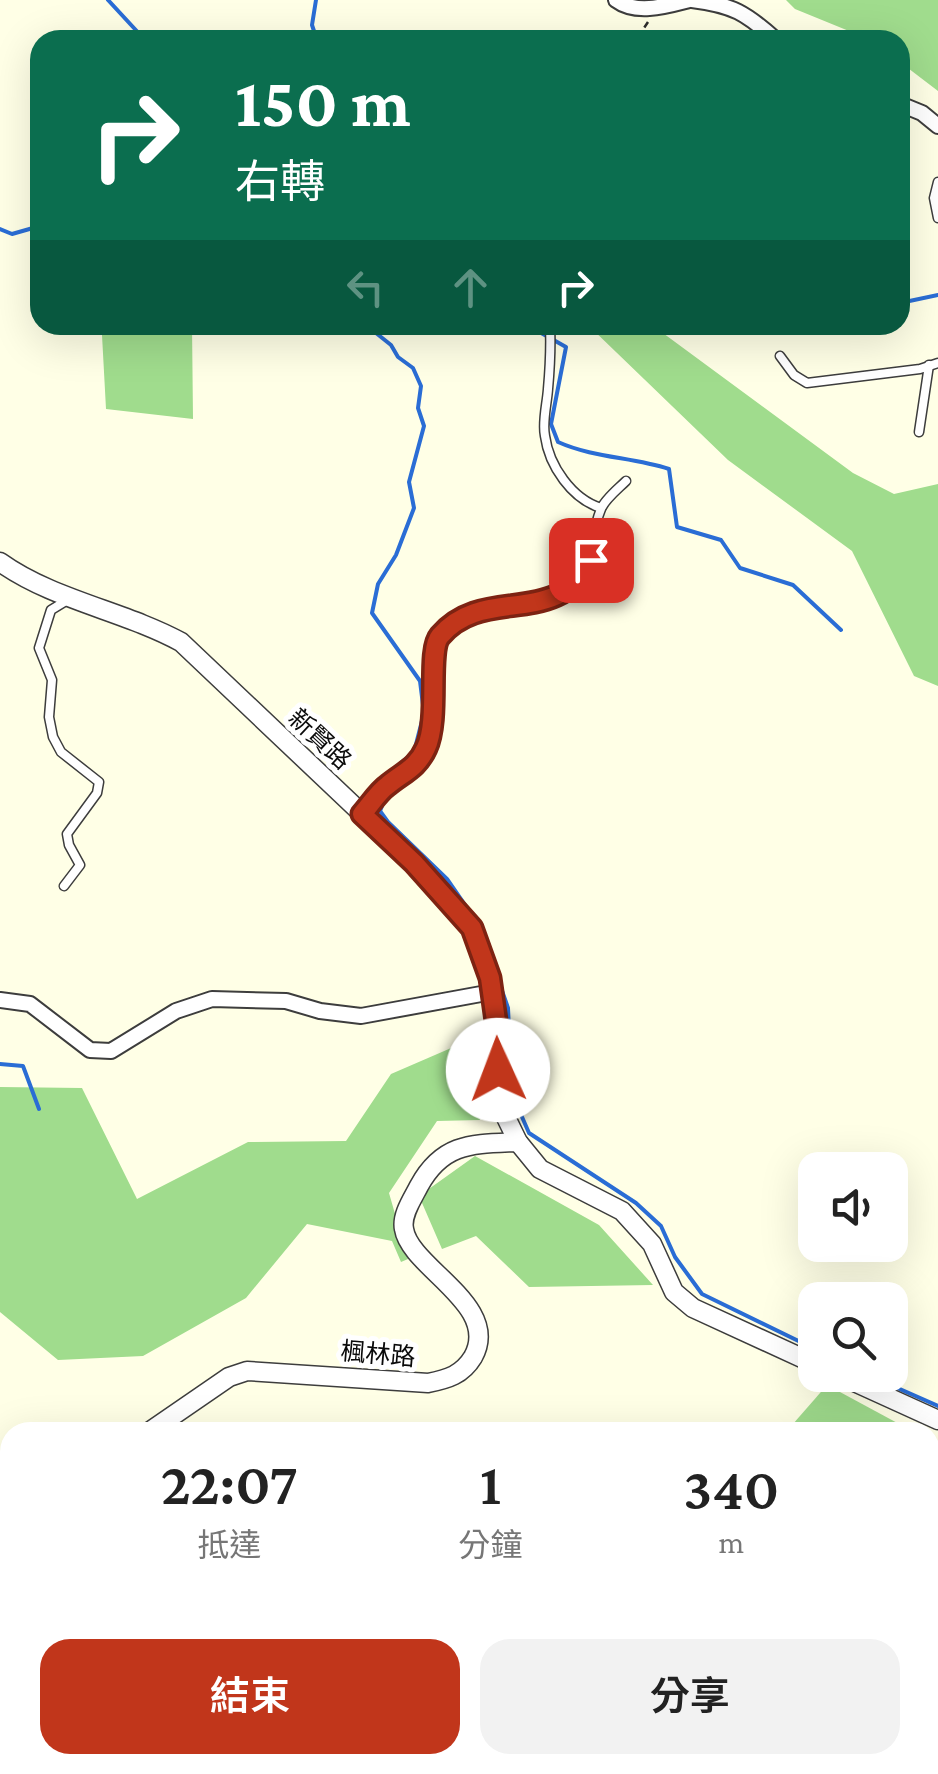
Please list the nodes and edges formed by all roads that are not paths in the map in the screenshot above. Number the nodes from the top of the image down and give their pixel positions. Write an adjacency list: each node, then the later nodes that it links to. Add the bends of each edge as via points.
1 (616, 0): 2 (street, via 657,8)
2 (690, 0): 3 (street, via 728,5)
3 (765, 30)
4 (910, 108): 5 (street)
5 (938, 126)
6 (938, 182): 7 (lane)
7 (938, 218)
8 (550, 335): 13 (lane, via 544,434 568,484)
9 (780, 356): 10 (lane, via 807,383)
10 (934, 364): 11 (lane)
11 (919, 432)
12 (626, 481): 13 (lane)
13 (601, 508): 16 (lane, via 591,560 560,595 540,604 488,609 437,638 435,716 426,748 412,771 388,784)
14 (0, 562): 15 (street, 新賢路)
15 (73, 597): 16 (street, 新賢路, via 181,642); 17 (lane, via 51,610 39,648 52,680 49,717 61,752 100,782 67,834 80,864)
16 (362, 814): 18 (street, 新賢路, via 472,928)
17 (64, 886)
18 (492, 992): 19 (street, via 360,1016 286,1002 212,999 176,1011 111,1052 90,1050 30,1004); 20 (street, 新賢路, via 497,1098)
19 (0, 1000)
20 (518, 1142): 21 (street, 新賢路, via 540,1169 622,1211 652,1244 674,1292 693,1308); 24 (street, 楓林路, via 450,1151 431,1165 405,1214 411,1244 469,1308 478,1328 478,1348 467,1366 450,1379 428,1383 247,1371 228,1376)
21 (798, 1356)
22 (876, 1392): 23 (street)
23 (938, 1420)
24 (163, 1422)

